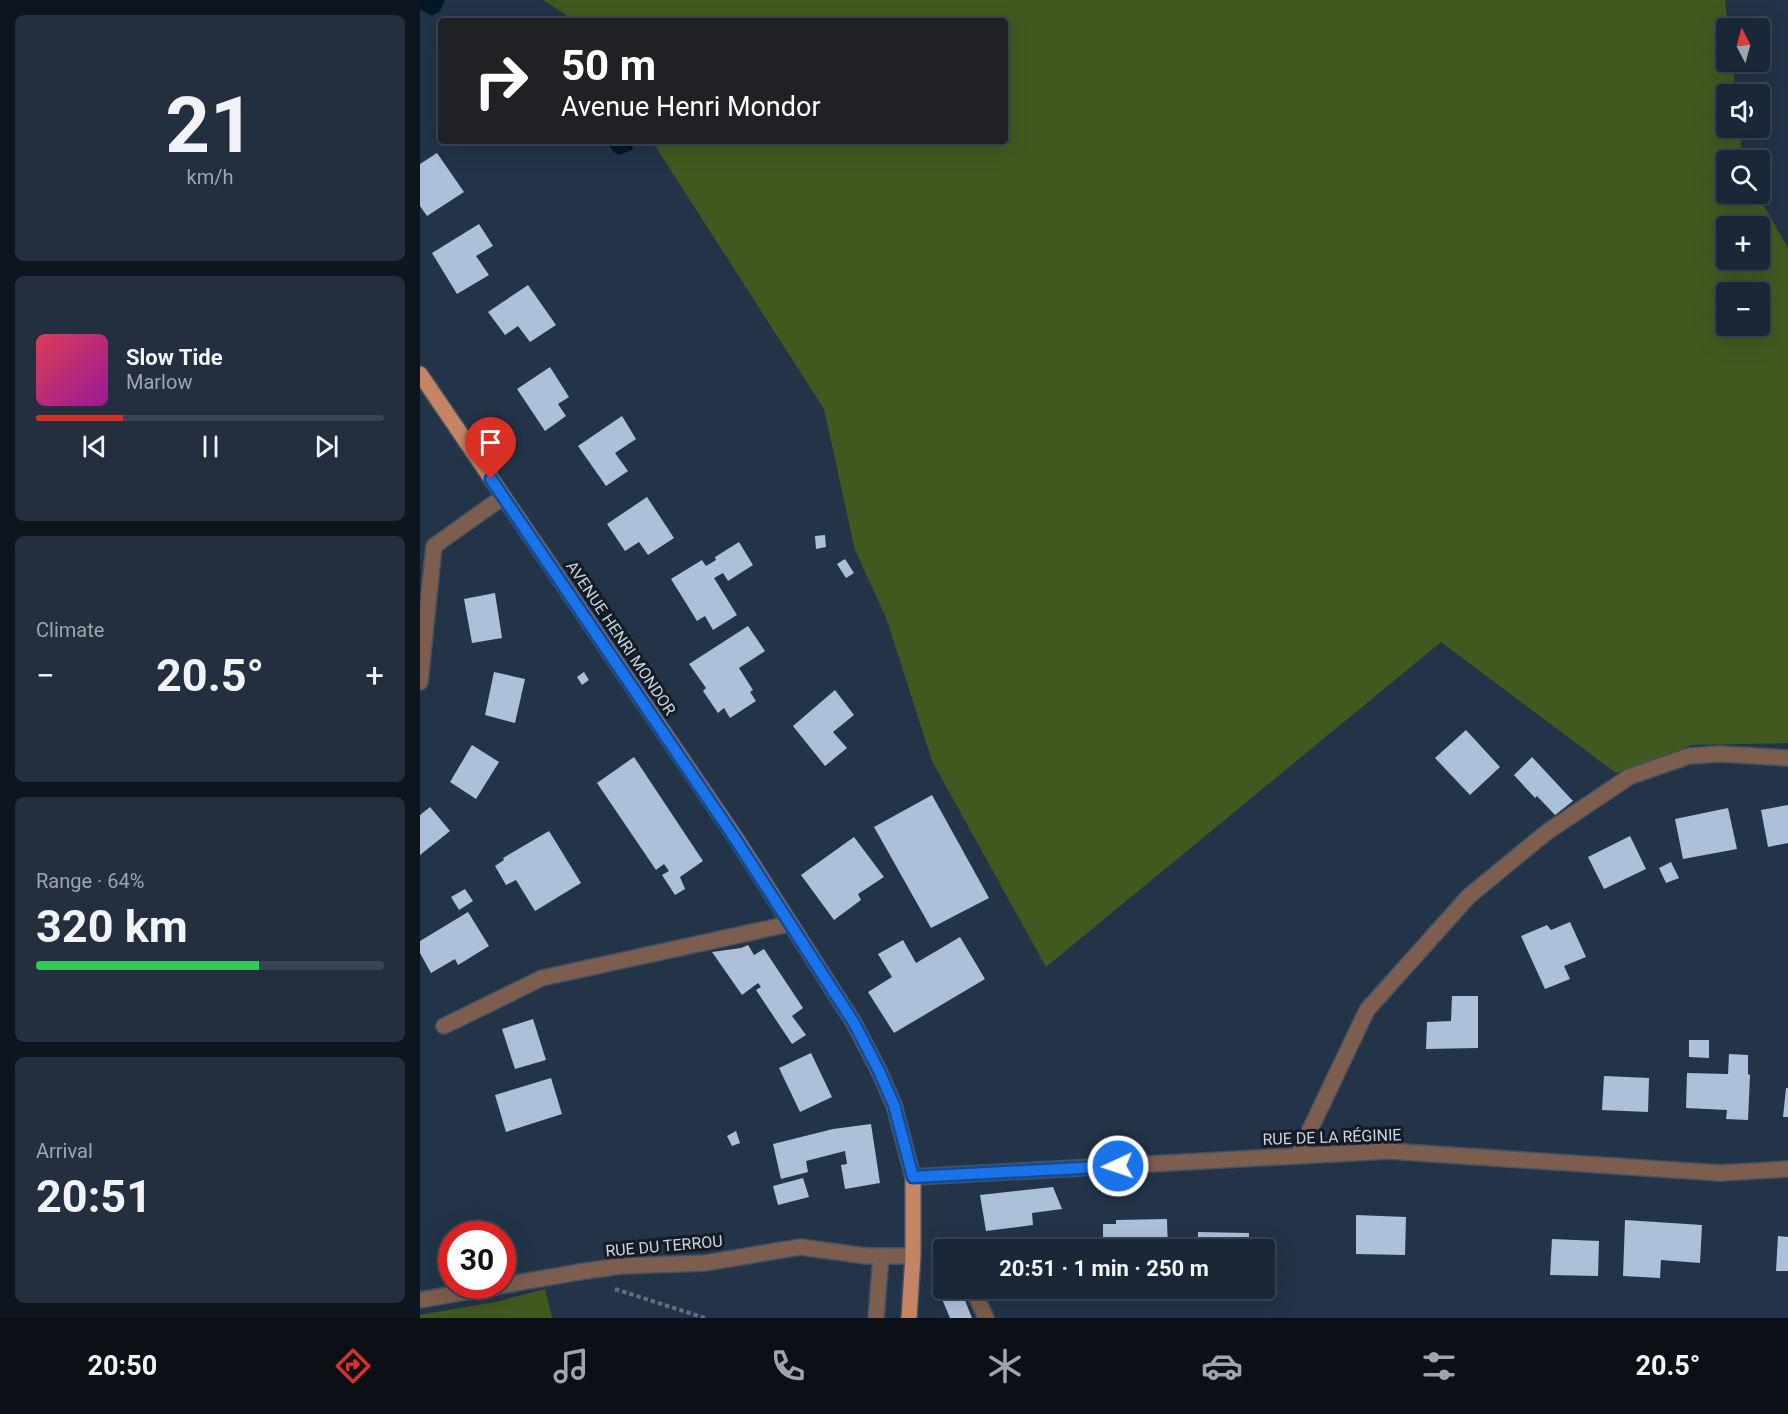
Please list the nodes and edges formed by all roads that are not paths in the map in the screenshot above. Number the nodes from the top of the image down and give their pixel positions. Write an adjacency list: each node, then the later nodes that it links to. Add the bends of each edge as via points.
1 (420, 374): 2 (main road, AVENUE HENRI MONDOR)
2 (503, 497): 3 (street, via 434,546); 5 (main road, AVENUE HENRI MONDOR)
3 (420, 682)
4 (1788, 758): 7 (street, via 1689,756 1629,777 1547,832 1469,896 1367,1010)
5 (789, 924): 6 (street, via 542,978); 9 (main road, AVENUE HENRI MONDOR, via 854,1023 879,1071 894,1105)
6 (444, 1026)
7 (1298, 1155): 8 (street, RUE DE LA RÉGINIE, via 1388,1151 1720,1173); 9 (street, RUE DE LA RÉGINIE)
8 (1788, 1170)
9 (913, 1177): 11 (main road, AVENUE HENRI MONDOR)
10 (881, 1256): 11 (street, RUE DU TERROU); 13 (street, RUE DU TERROU, via 800,1247 705,1263 620,1266); 14 (street)
11 (913, 1256): 15 (main road, AVENUE HENRI MONDOR)
12 (977, 1299): 16 (street)
13 (420, 1300)
14 (876, 1318)
15 (909, 1318)
16 (986, 1318)

